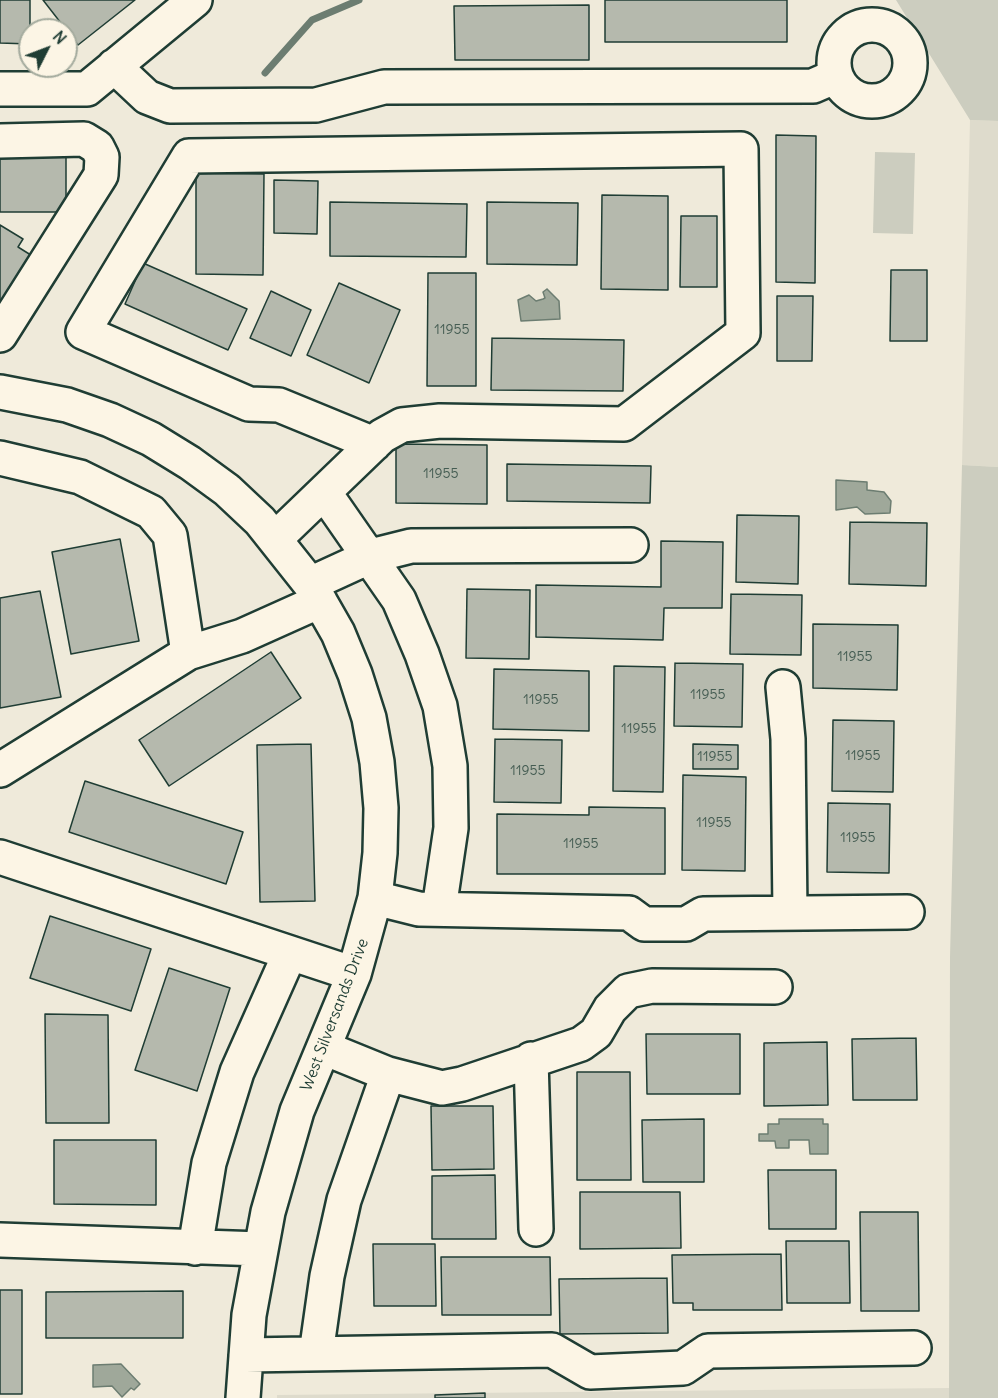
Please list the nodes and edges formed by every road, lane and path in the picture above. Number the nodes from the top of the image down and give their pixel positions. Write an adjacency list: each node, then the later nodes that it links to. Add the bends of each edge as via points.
1 (195, 0): 2 (street)
2 (114, 66): 3 (street, via 147,97 170,106 316,105 384,87 813,86); 4 (street, via 87,89)
3 (836, 76)
4 (0, 89)
5 (0, 141): 6 (street, via 84,139 97,147 102,158 101,175)
6 (0, 335)
7 (0, 392): 11 (street, West Silversands Drive, via 67,405 152,439 227,490)
8 (374, 444): 8 (street, via 402,424 624,424 743,333 741,149 189,156 83,332 249,404 279,405); 10 (street)
9 (0, 458): 15 (street, via 80,477 151,512 170,535)
10 (324, 492): 11 (street); 13 (street)
11 (275, 539): 14 (street, West Silversands Drive)
12 (631, 545): 13 (street, via 411,546)
13 (371, 556): 14 (street); 20 (street, via 399,600 440,706 450,766 451,828)
14 (315, 593): 15 (street, via 242,636); 19 (street, West Silversands Drive, via 338,633 369,718 377,762 381,830)
15 (188, 653): 17 (street)
16 (783, 687): 22 (street, via 788,739)
17 (0, 770)
18 (0, 857): 23 (street)
19 (375, 898): 20 (street, via 419,909); 24 (street, West Silversands Drive)
20 (439, 909): 22 (street, via 629,913 644,924 686,924 703,914)
21 (907, 912): 22 (street)
22 (790, 913)
23 (290, 953): 24 (street); 31 (street, via 237,1072 209,1162)
24 (354, 974): 26 (street, West Silversands Drive)
25 (775, 987): 27 (street, via 652,986 628,991 610,1009 596,1033 581,1044)
26 (324, 1048): 28 (street); 32 (street, West Silversands Drive, via 297,1111)
27 (531, 1059): 28 (street, via 442,1088); 29 (street)
28 (388, 1074): 34 (street, via 344,1200 327,1275)
29 (536, 1229)
30 (0, 1240): 31 (street)
31 (195, 1248): 32 (street)
32 (261, 1249): 35 (street, West Silversands Drive)
33 (914, 1348): 34 (street, via 708,1351 683,1368 590,1372 552,1350)
34 (316, 1354): 35 (street)
35 (246, 1355): 36 (street, West Silversands Drive)
36 (243, 1398)

